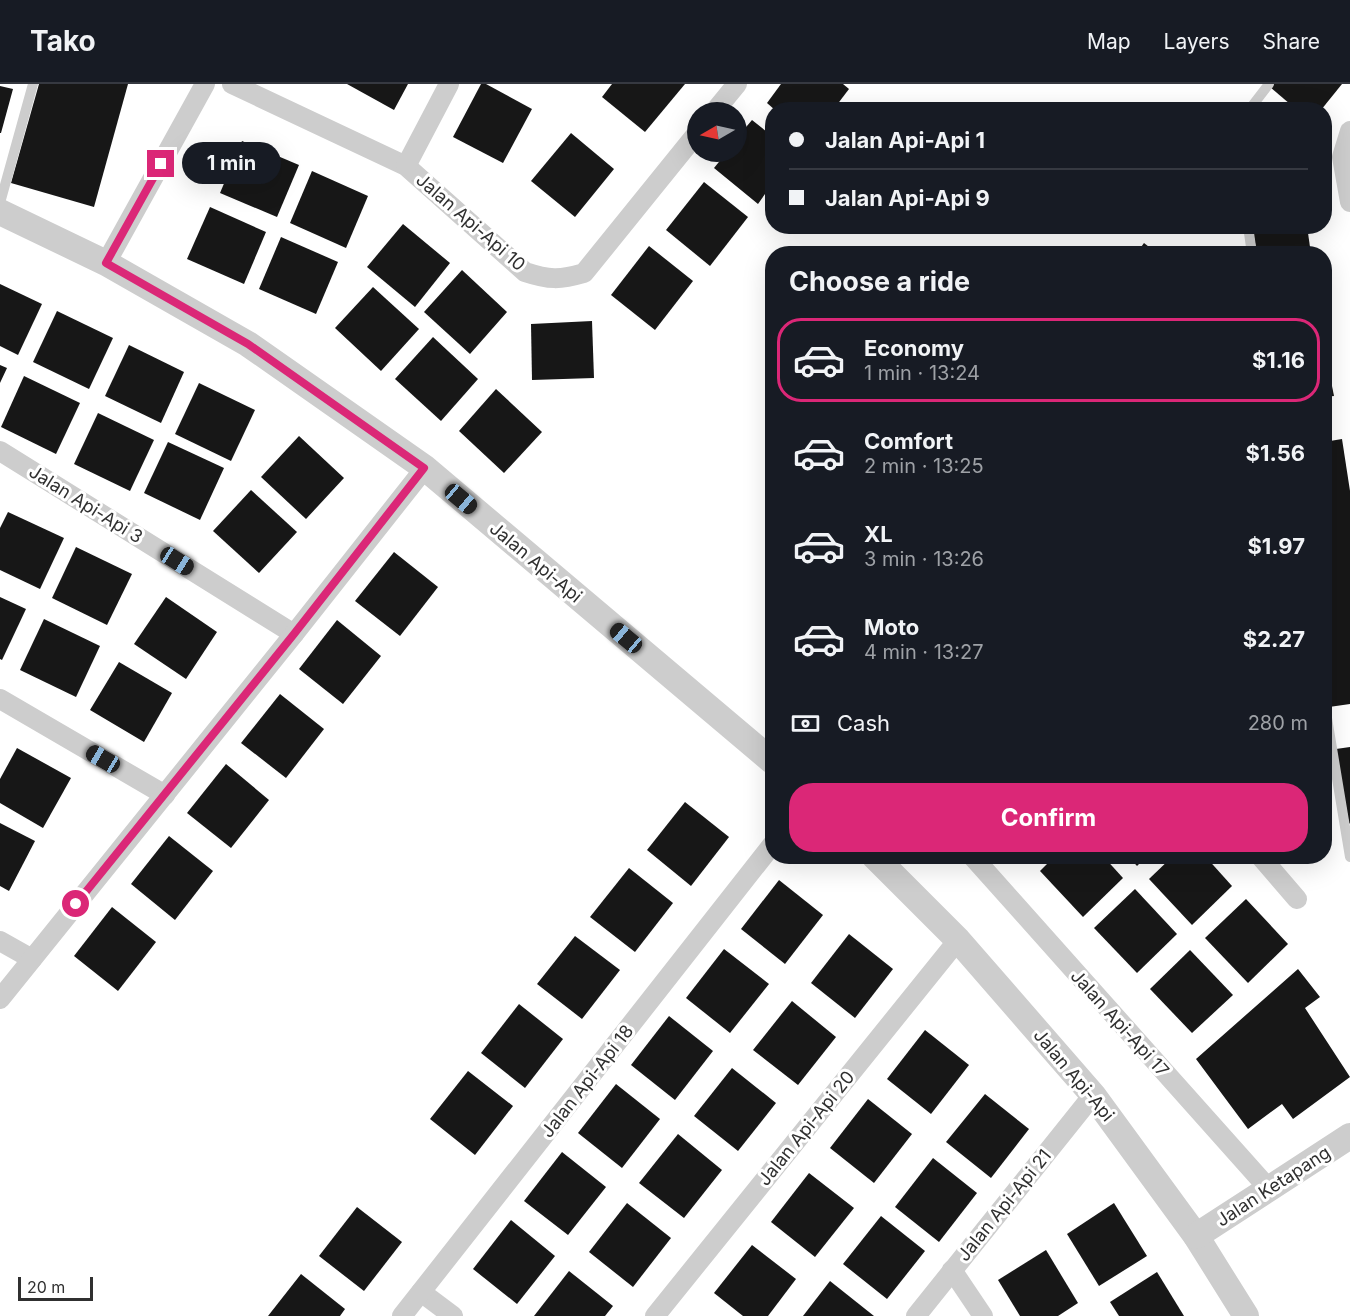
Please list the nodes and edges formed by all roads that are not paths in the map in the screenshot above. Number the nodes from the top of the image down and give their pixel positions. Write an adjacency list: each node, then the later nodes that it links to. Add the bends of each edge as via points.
1 (33, 84): 13 (lane)
2 (205, 84): 15 (street)
3 (232, 84): 11 (street, Jalan Api-Api 10)
4 (449, 84): 11 (street)
5 (737, 84): 7 (street)
6 (1269, 84): 8 (lane)
7 (722, 102)
8 (1256, 102)
9 (1350, 131): 12 (street, via 1342,157)
10 (687, 146): 11 (street, Jalan Api-Api 10, via 584,273 564,279 543,279 525,272)
11 (406, 166)
12 (1350, 202)
13 (0, 203)
14 (0, 212): 15 (street, Jalan Api-Api)
15 (106, 263): 17 (street, Jalan Api-Api, via 248,344)
16 (0, 451): 18 (street, Jalan Api-Api 3)
17 (424, 468): 18 (street); 21 (street, Jalan Api-Api)
18 (294, 634): 22 (street)
19 (0, 699): 22 (street)
20 (1332, 748): 24 (lane)
21 (765, 755)
22 (165, 795): 31 (street)
23 (765, 854): 38 (street, Jalan Api-Api 18)
24 (1350, 857)
25 (882, 864): 29 (street, Jalan Api-Api)
26 (979, 864): 35 (street, Jalan Api-Api 17)
27 (1267, 864): 28 (street)
28 (1297, 899)
29 (958, 940): 33 (street, Jalan Api-Api); 41 (street, Jalan Api-Api 20)
30 (0, 941): 31 (street)
31 (32, 959): 32 (street)
32 (0, 999)
33 (1093, 1095): 36 (street, Jalan Api-Api); 37 (street, Jalan Api-Api 21)
34 (1350, 1136): 35 (street, Jalan Ketapang)
35 (1269, 1189): 36 (street, Jalan Ketapang)
36 (1196, 1236): 44 (street, Jalan Api-Api)
37 (952, 1270): 42 (street, Jalan Api-Api 21); 43 (street)
38 (421, 1292): 39 (street, Jalan Api-Api 18); 40 (street)
39 (402, 1316)
40 (453, 1316)
41 (655, 1316)
42 (916, 1316)
43 (983, 1316)
44 (1246, 1316)

